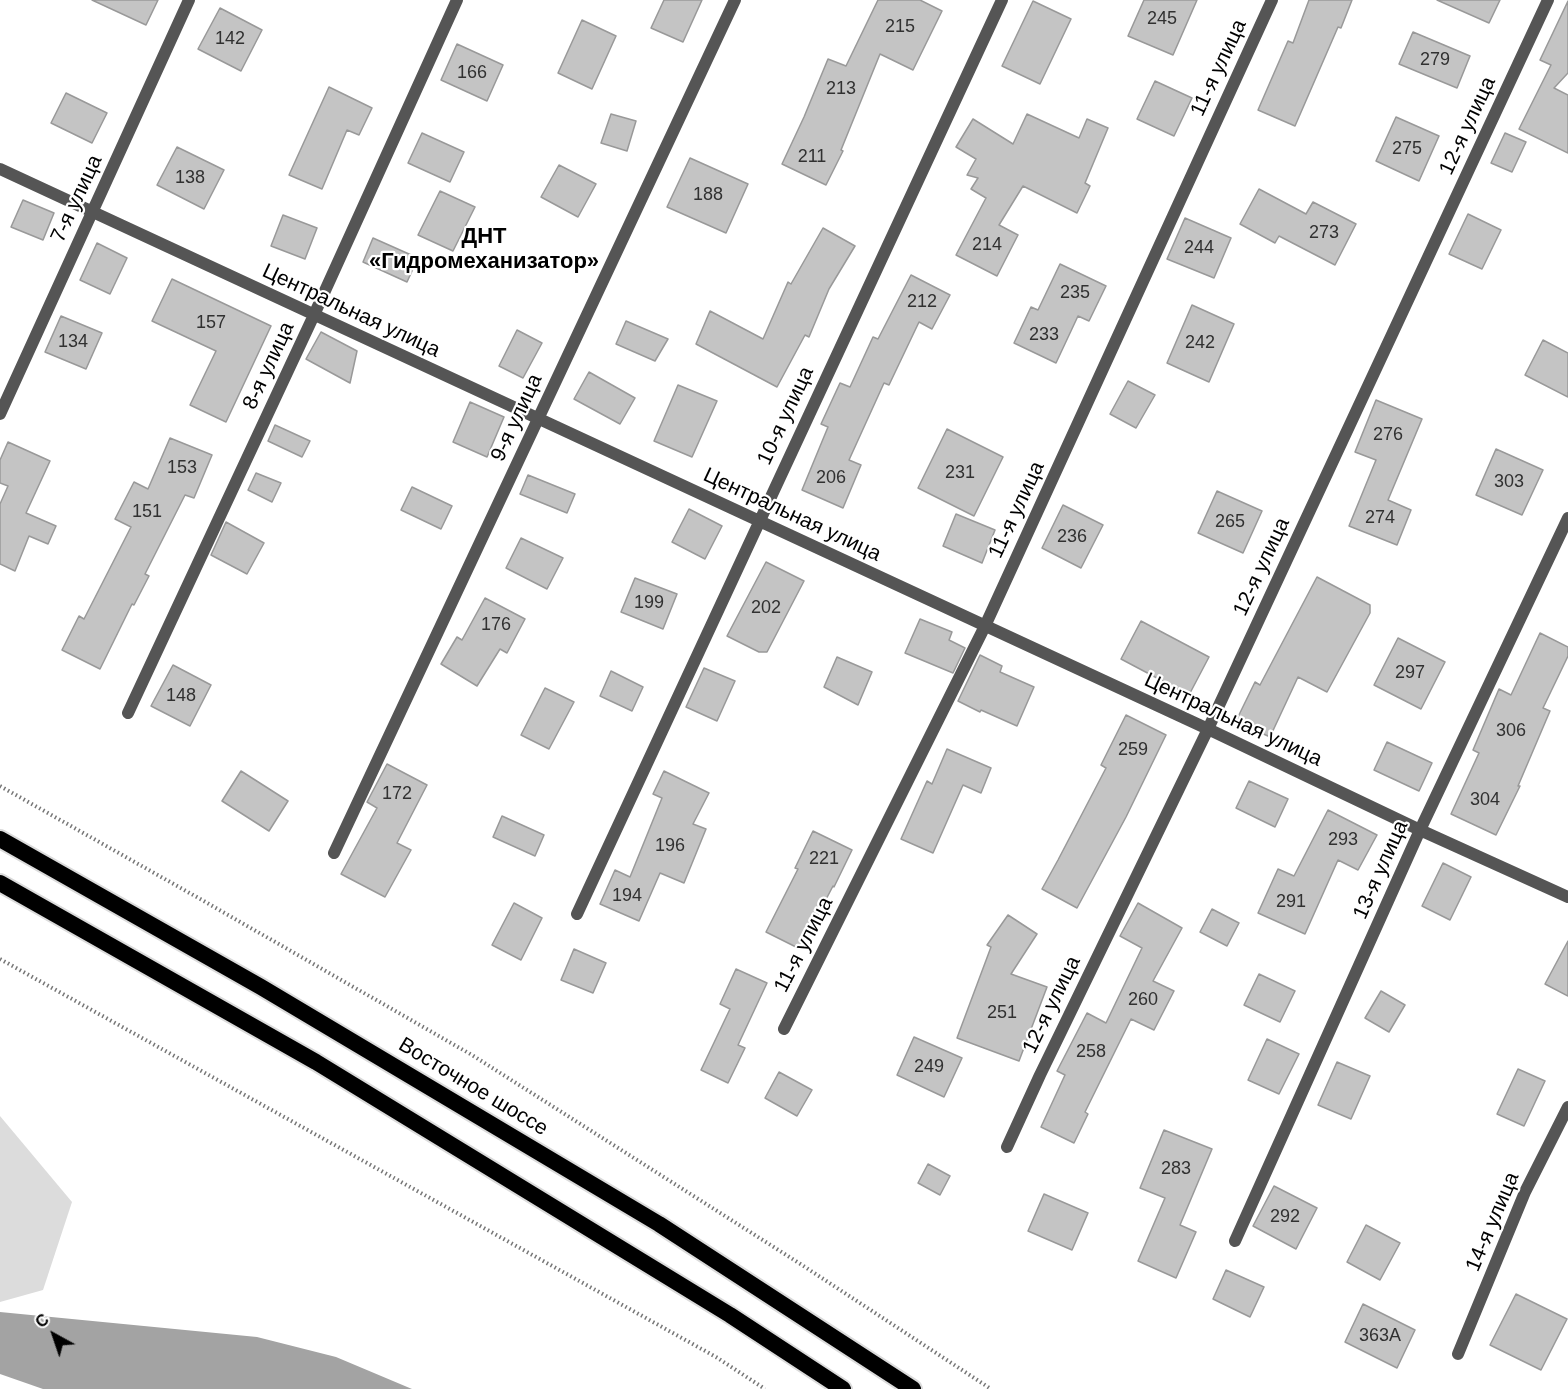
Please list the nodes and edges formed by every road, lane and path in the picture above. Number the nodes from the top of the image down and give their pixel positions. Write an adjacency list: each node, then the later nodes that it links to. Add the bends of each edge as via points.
1 (189, 0): 8 (street, 7-я улица)
2 (457, 0): 9 (street, 8-я улица)
3 (735, 0): 11 (street, 9-я улица)
4 (1002, 0): 13 (street, 10-я улица)
5 (1272, 0): 14 (street, 11-я улица)
6 (1548, 0): 16 (street, 12-я улица)
7 (0, 170): 8 (street, Центральная улица)
8 (93, 213): 9 (street, Центральная улица); 10 (street, 7-я улица)
9 (314, 315): 11 (street, Центральная улица); 15 (street, 8-я улица)
10 (0, 414)
11 (538, 419): 13 (street, Центральная улица); 20 (street, 9-я улица)
12 (1568, 518): 18 (street, 13-я улица)
13 (759, 521): 14 (street, Центральная улица); 23 (street, 10-я улица)
14 (986, 626): 16 (street, Центральная улица); 25 (street, 11-я улица)
15 (128, 713)
16 (1208, 729): 18 (street, Центральная улица); 27 (street, 12-я улица)
17 (0, 786): 33 (path, via 472,1055)
18 (1420, 830): 22 (street, Центральная улица); 28 (street, 13-я улица)
19 (0, 839): 32 (highway, Восточное шоссе, via 261,987 649,1218)
20 (334, 853)
21 (0, 883): 31 (highway, via 316,1062 730,1315)
22 (1568, 897)
23 (577, 914)
24 (0, 959): 30 (path, via 706,1351)
25 (784, 1029)
26 (1568, 1107): 29 (street, 14-я улица, via 1525,1192)
27 (1006, 1147)
28 (1235, 1241)
29 (1458, 1354)
30 (765, 1389)
31 (843, 1389)
32 (913, 1389)
33 (991, 1389)

